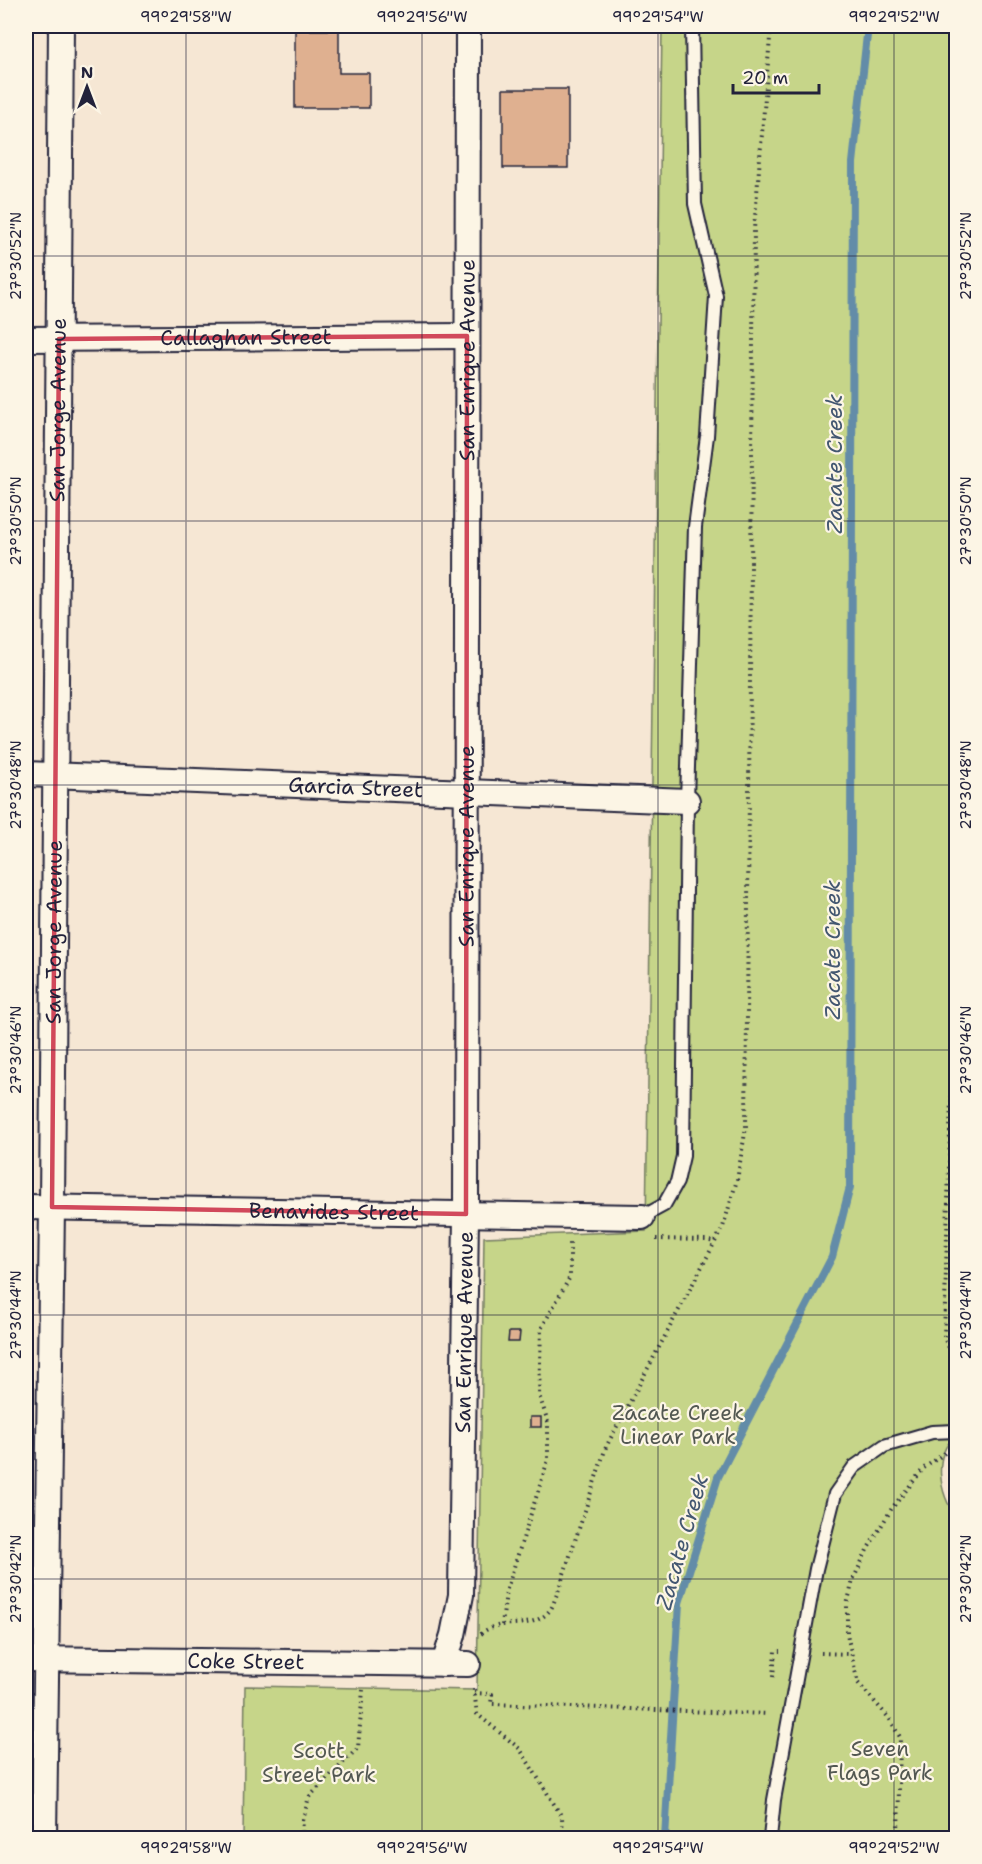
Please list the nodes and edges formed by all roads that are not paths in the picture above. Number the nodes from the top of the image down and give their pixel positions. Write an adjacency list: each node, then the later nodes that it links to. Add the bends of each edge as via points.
1 (61, 26): 6 (street, San Jorge Avenue)
2 (468, 26): 4 (street, San Enrique Avenue)
3 (692, 26): 10 (lane, via 695,204 716,296 707,436 695,527)
4 (467, 336): 6 (street, Callaghan Street); 9 (street, San Enrique Avenue)
5 (26, 339): 6 (street, Callaghan Street)
6 (58, 339): 8 (street, San Jorge Avenue)
7 (26, 774): 8 (street, Garcia Street)
8 (55, 775): 9 (street, Garcia Street); 12 (street, San Jorge Avenue)
9 (466, 791): 10 (street, Garcia Street); 13 (street, San Enrique Avenue)
10 (687, 801): 14 (lane, via 683,1156 677,1182)
11 (26, 1207): 12 (street, Benavides Street)
12 (52, 1207): 13 (street, Benavides Street); 16 (street, San Jorge Avenue)
13 (466, 1214): 14 (street, Benavides Street); 17 (street, San Enrique Avenue, via 461,1595)
14 (646, 1228)
15 (957, 1431): 20 (lane, via 932,1432 884,1446 854,1467 835,1494 816,1569)
16 (37, 1659): 17 (street, Coke Street); 19 (street, San Jorge Avenue)
17 (444, 1664): 18 (street, Coke Street)
18 (468, 1664)
19 (44, 1839)
20 (770, 1839)

